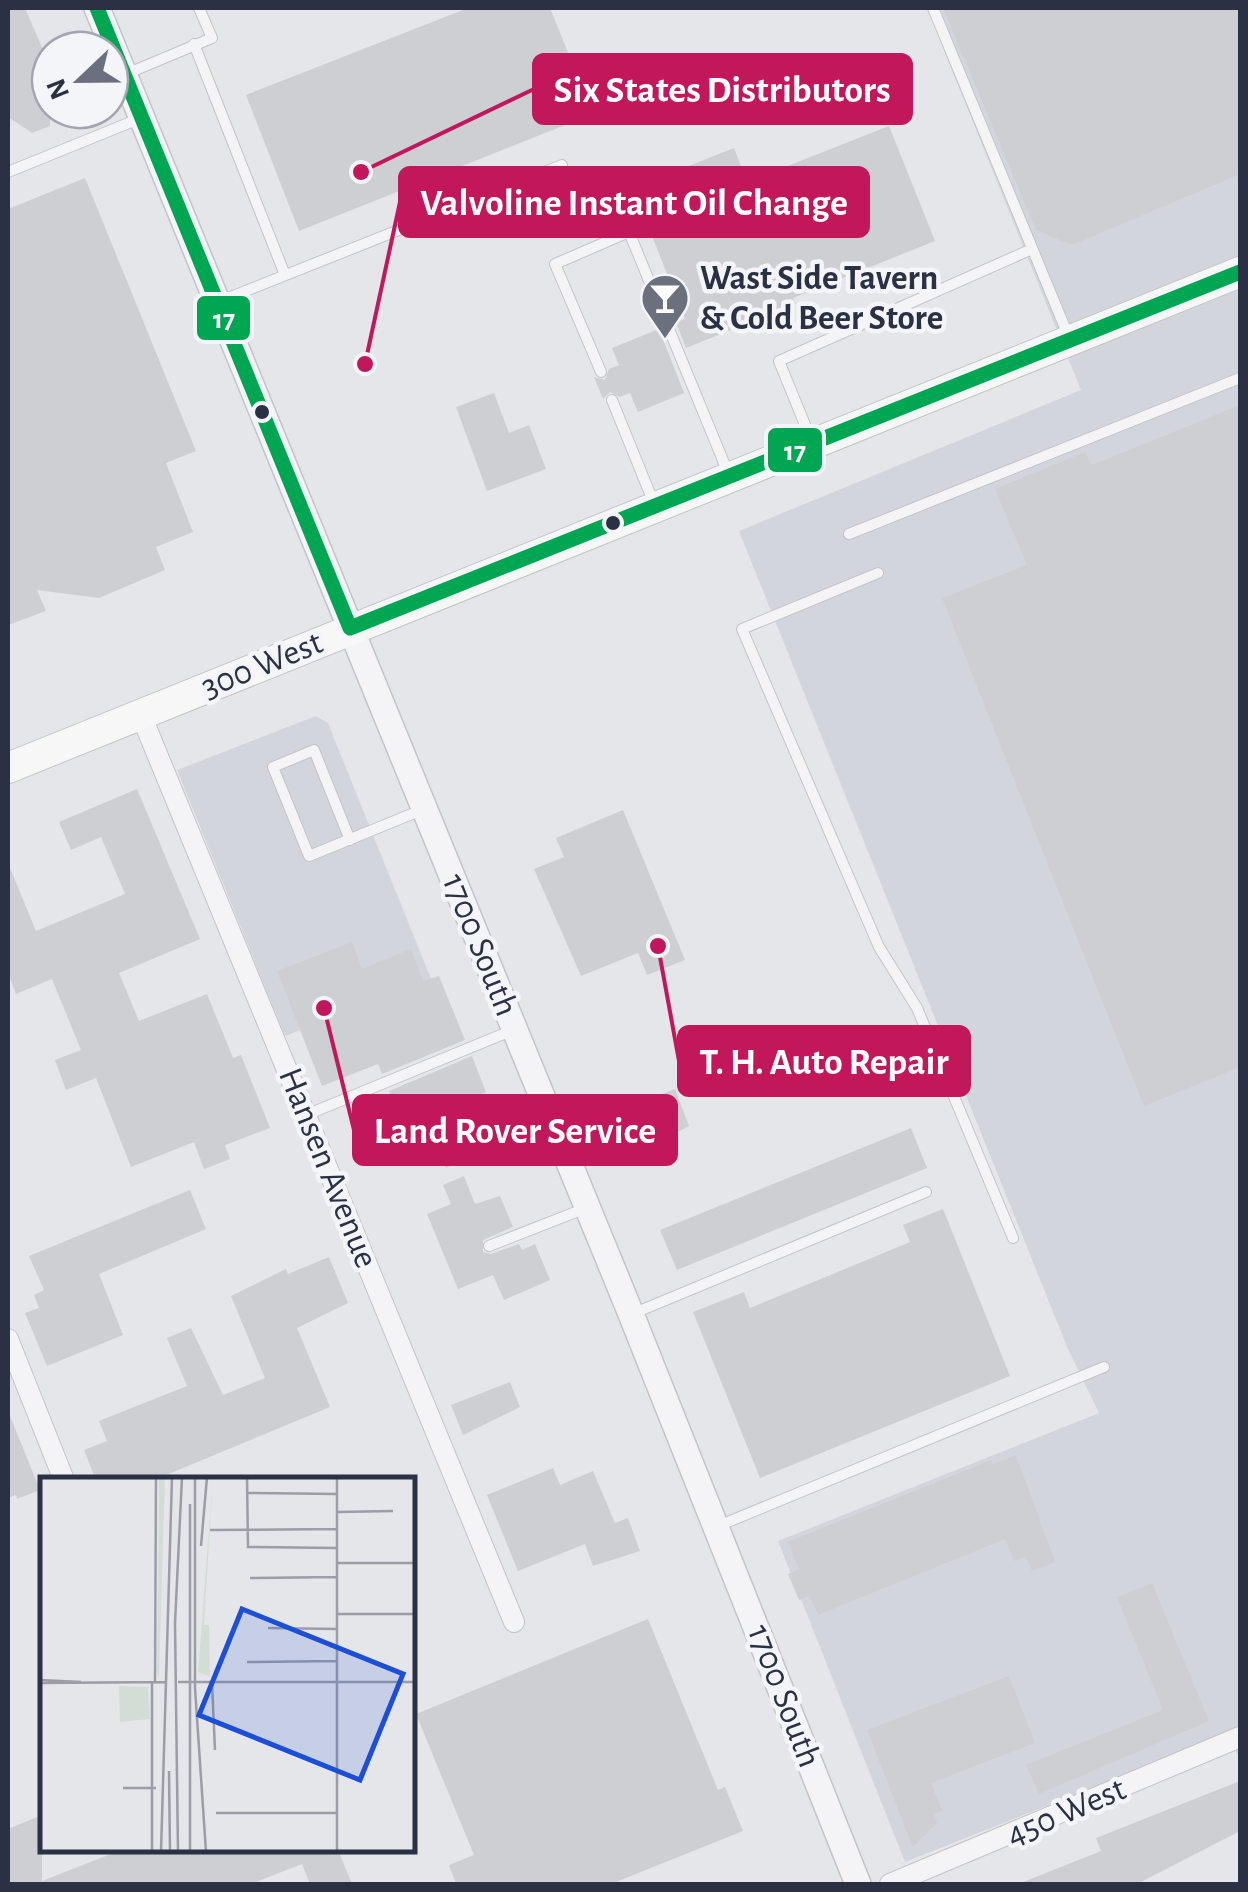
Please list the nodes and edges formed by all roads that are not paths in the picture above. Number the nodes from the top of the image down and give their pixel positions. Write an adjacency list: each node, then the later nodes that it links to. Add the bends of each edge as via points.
1 (199, 8): 3 (lane, via 212,38)
2 (933, 8): 9 (lane)
3 (194, 44): 4 (lane); 11 (lane)
4 (130, 73)
5 (130, 88): 6 (street, 1700 South)
6 (142, 118): 8 (lane); 12 (street, 1700 South)
7 (562, 165): 11 (lane)
8 (8, 172)
9 (1032, 249): 13 (lane); 17 (lane, via 779,361)
10 (1240, 272): 13 (main road, 300 West)
11 (285, 276): 12 (lane)
12 (217, 302): 22 (street, 1700 South)
13 (1070, 340): 17 (main road, 300 West)
14 (601, 372): 18 (lane, via 556,264 629,232)
15 (1240, 378): 20 (lane)
16 (612, 400): 19 (lane)
17 (812, 443): 18 (main road, 300 West)
18 (730, 476): 19 (main road, 300 West)
19 (655, 506): 22 (main road, 300 West)
20 (849, 534)
21 (878, 573): 31 (lane, via 742,628)
22 (350, 628): 23 (main road, 300 West); 25 (street, 1700 South)
23 (142, 714): 24 (main road, 300 West); 28 (street, Hansen Avenue)
24 (8, 768)
25 (425, 809): 26 (lane); 27 (street, 1700 South)
26 (350, 840): 26 (lane, via 309,856 273,768 314,750)
27 (515, 1030): 28 (lane); 30 (street, 1700 South)
28 (306, 1115): 38 (street, Hansen Avenue)
29 (926, 1192): 33 (lane)
30 (587, 1208): 32 (lane); 33 (street, 1700 South)
31 (1013, 1238)
32 (489, 1246)
33 (631, 1314): 37 (street, 1700 South)
34 (8, 1339): 36 (street)
35 (1104, 1368): 37 (lane)
36 (63, 1477)
37 (717, 1527): 40 (street, 1700 South)
38 (514, 1622)
39 (1240, 1738): 41 (street, 450 West)
40 (858, 1884)
41 (890, 1884)

